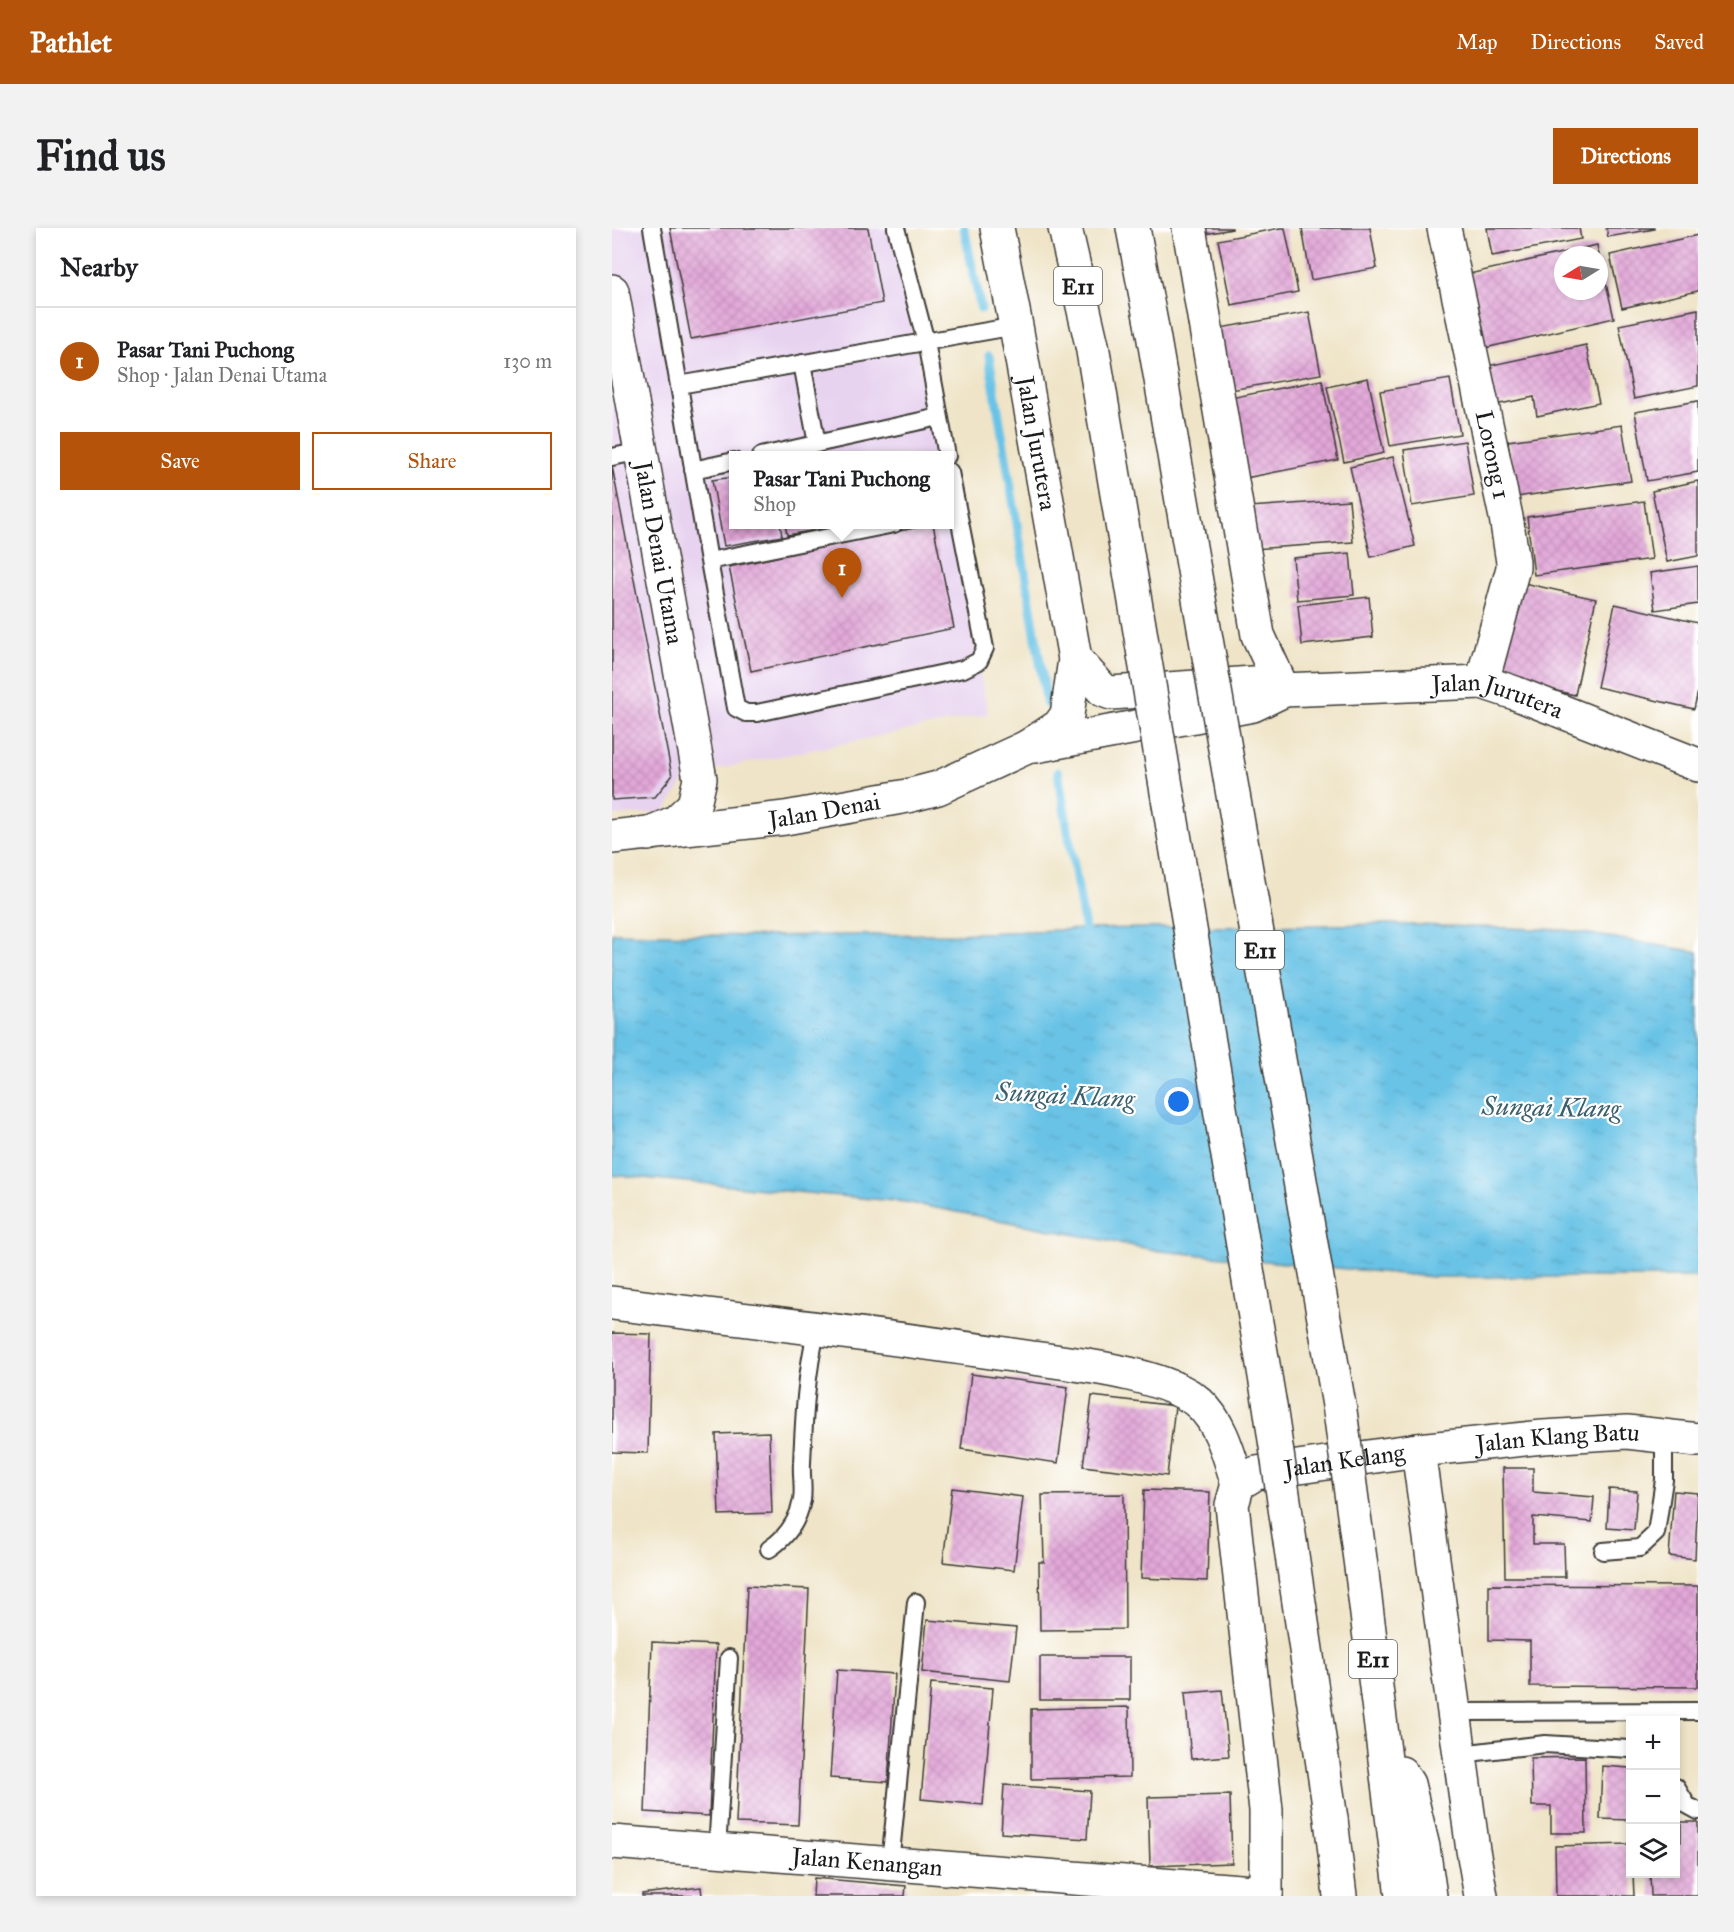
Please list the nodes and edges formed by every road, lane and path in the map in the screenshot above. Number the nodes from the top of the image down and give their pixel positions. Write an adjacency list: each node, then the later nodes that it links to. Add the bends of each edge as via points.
1 (652, 228): 12 (lane)
2 (896, 228): 10 (lane)
3 (997, 228): 9 (main road, Jalan Jurutera)
4 (1065, 228): 53 (main road, E11, bridge, via 1092,345 1270,1406)
5 (1133, 228): 44 (main road, E11, bridge, via 1340,1411)
6 (1189, 228): 25 (main road, via 1258,635)
7 (1444, 228): 24 (main road, Lorong 1, via 1514,562)
8 (612, 291): 17 (main road, Jalan Denai Utama)
9 (1016, 326): 10 (lane); 23 (main road, Jalan Jurutera)
10 (926, 342): 11 (lane); 13 (lane)
11 (802, 363): 12 (lane); 14 (lane)
12 (679, 384): 19 (lane)
13 (939, 417): 14 (lane); 16 (lane)
14 (817, 444): 15 (lane)
15 (784, 451)
16 (946, 451)
17 (627, 454): 28 (main road, Jalan Denai Utama)
18 (729, 462): 19 (lane)
19 (693, 470): 22 (lane)
20 (954, 513): 22 (lane, via 985,648 979,661 963,669 757,713 736,708)
21 (873, 529): 22 (lane)
22 (709, 561)
23 (1075, 659): 25 (main road, Jalan Jurutera, via 1103,690 1111,693 1252,684); 26 (main road, Jalan Jurutera, via 1067,715 1059,726)
24 (1482, 682): 25 (main road, Jalan Jurutera); 27 (main road, Jalan Jurutera)
25 (1284, 690): 26 (main road, Jalan Jurutera, via 1253,705)
26 (1027, 747): 29 (main road, Jalan Denai, via 938,788)
27 (1698, 765)
28 (700, 779): 29 (main road, via 725,807); 30 (main road, Jalan Denai Utama, via 694,805 676,822)
29 (785, 818): 30 (main road, Jalan Denai)
30 (648, 834): 31 (main road, Jalan Denai)
31 (612, 837)
32 (612, 1303): 33 (main road)
33 (817, 1328): 37 (main road, via 1126,1373 1177,1389 1200,1403 1221,1431); 38 (lane, via 805,1391 802,1499 789,1531)
34 (1664, 1437): 35 (main road, Jalan Klang Batu); 36 (main road, Jalan Klang Batu, via 1627,1432); 39 (lane, via 1664,1480 1656,1533 1640,1548)
35 (1698, 1440)
36 (1418, 1450): 37 (main road, Jalan Kelang, via 1256,1473); 43 (main road, Jalan Kelang)
37 (1238, 1484): 52 (main road, via 1232,1505 1266,1810)
38 (769, 1549)
39 (1603, 1551)
40 (916, 1602): 51 (lane)
41 (729, 1658): 50 (lane)
42 (1698, 1711): 43 (lane)
43 (1455, 1712): 46 (main road, Jalan Kelang)
44 (1383, 1744): 54 (main road, E11); 55 (main road, via 1408,1784)
45 (1626, 1749): 46 (lane, via 1545,1744)
46 (1461, 1754): 56 (main road, Jalan Kelang)
47 (1680, 1794): 48 (lane, via 1686,1805)
48 (1698, 1811)
49 (612, 1842): 50 (main road, Jalan Kenangan)
50 (717, 1850): 51 (main road, Jalan Kenangan)
51 (890, 1864): 52 (main road, Jalan Kenangan)
52 (1266, 1895)
53 (1340, 1896)
54 (1402, 1896)
55 (1430, 1896)
56 (1481, 1896)

